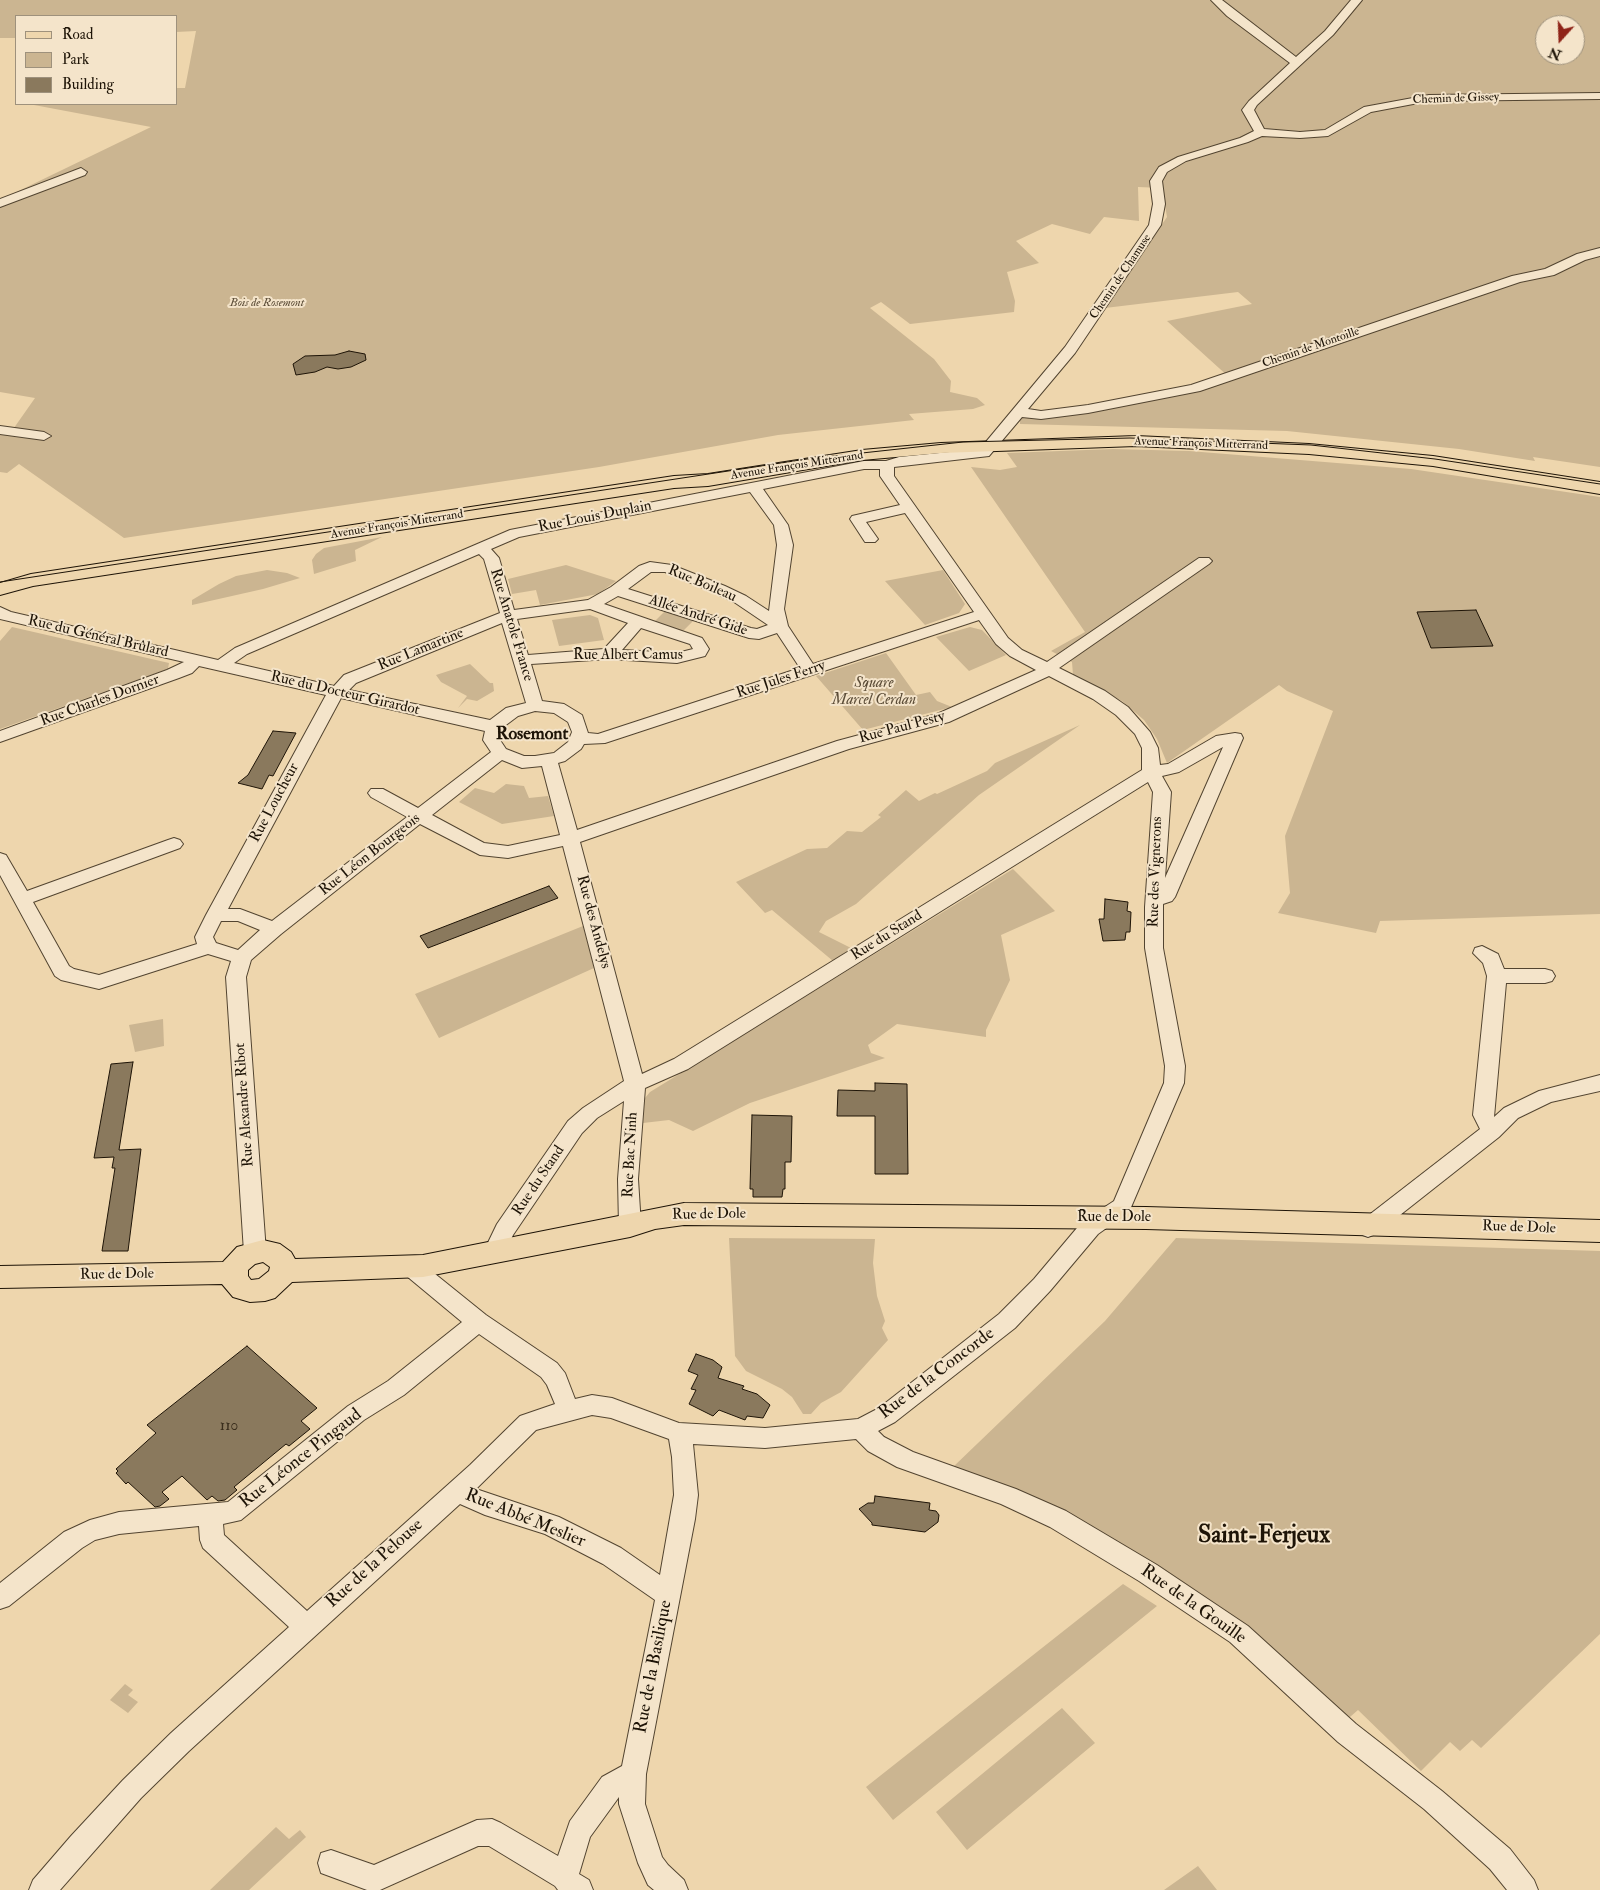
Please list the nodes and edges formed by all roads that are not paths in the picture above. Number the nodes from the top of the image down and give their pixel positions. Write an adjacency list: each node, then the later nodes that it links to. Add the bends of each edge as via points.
1 (1216, 0): 3 (street)
2 (1357, 0): 3 (street, via 1329,33)
3 (1296, 62): 5 (street, via 1248,110)
4 (1600, 96): 5 (street, Chemin de Gissey, via 1429,98 1368,109 1328,133)
5 (1260, 132): 9 (street, Chemin de Chamuse, via 1182,159 1163,170 1156,180 1159,204 1155,225 1084,331)
6 (81, 172): 7 (street)
7 (0, 203)
8 (1600, 252): 9 (street, Chemin de Montoille, via 1549,272 1517,279 1360,330 1195,388 1088,409 1041,415)
9 (1016, 412): 12 (street, Chemin de Chamuse)
10 (0, 430): 11 (street)
11 (44, 436)
12 (997, 439): 13 (street, Rue Louis Duplain, via 976,455 899,461); 14 (main road, Avenue François Mitterrand, via 1057,430 1308,440 1499,462); 16 (main road, Avenue François Mitterrand, via 1309,449 1433,461); 21 (main road, Avenue François Mitterrand, via 961,433 782,453 651,476); 22 (main road, Avenue François Mitterrand, via 830,460 32,580)
13 (888, 465): 15 (street, Rue Louis Duplain, via 864,465); 17 (street, via 887,476)
14 (1600, 478)
15 (754, 486): 19 (street, Rue Louis Duplain, via 515,533); 29 (street, via 781,526 785,545 776,609)
16 (1600, 488)
17 (909, 508): 18 (street, via 857,519); 25 (street)
18 (870, 539)
19 (481, 548): 26 (street, Rue Anatole France, via 491,558); 33 (street, Rue Louis Duplain, via 241,650)
20 (1204, 561): 34 (street, Rue Paul Pesty)
21 (0, 572)
22 (0, 589)
23 (618, 590): 24 (street, Rue Boileau); 29 (street, Allée André Gide, via 749,633 759,634); 29 (street, Rue Boileau, via 644,568 667,568 740,599)
24 (592, 604): 26 (street, Rue Boileau); 28 (street, Rue Albert Camus)
25 (982, 614): 34 (street, via 1002,641 1016,653); 35 (street, Rue Jules Ferry)
26 (509, 615): 32 (street, Rue Anatole France); 36 (street, Rue Lamartine, via 350,679)
27 (2, 616): 31 (street, Rue du Général Brûlard)
28 (638, 622): 30 (street); 30 (street, Rue Albert Camus, via 696,641 701,649 691,656 677,658)
29 (780, 626): 35 (street)
30 (609, 654): 32 (street, Rue Albert Camus)
31 (196, 660): 33 (street, Rue du Docteur Girardot); 39 (street, Rue Charles Dornier, via 186,669)
32 (522, 660): 37 (street, Rue Anatole France)
33 (221, 665): 36 (street, Rue du Docteur Girardot)
34 (1048, 670): 43 (street, via 1122,710 1142,732 1150,748 1152,762); 46 (street, Rue Paul Pesty, via 943,718 844,744)
35 (810, 671): 40 (street, Rue Jules Ferry, via 599,739)
36 (336, 692): 38 (street, Rue du Docteur Girardot); 51 (street, Rue Loucheur)
37 (535, 706): 38 (street, via 512,712); 40 (street, via 558,708 568,713 580,727)
38 (494, 726): 41 (street, via 491,740)
39 (0, 737)
40 (580, 738): 42 (street, via 569,752)
41 (500, 753): 42 (street, via 522,762); 45 (street, Rue Léon Bourgeois)
42 (549, 760): 46 (street, Rue des Andelys)
43 (1143, 778): 50 (street, Rue des Vignerons, via 1153,795 1160,818); 50 (street, via 1173,768 1222,740 1235,738 1166,897); 59 (street, Rue du Stand, via 681,1064)
44 (377, 793): 45 (street, Rue Paul Pesty)
45 (420, 816): 46 (street, Rue Paul Pesty, via 480,849 494,852); 52 (street, Rue Léon Bourgeois)
46 (570, 839): 59 (street, Rue des Andelys)
47 (174, 844): 49 (street)
48 (0, 859): 49 (street)
49 (23, 899): 53 (street, via 68,976 99,982)
50 (1155, 899): 62 (street, Rue des Vignerons, via 1154,948 1175,1066 1174,1083 1122,1206)
51 (215, 915): 52 (street, via 240,915); 53 (street, Rue Loucheur, via 204,937)
52 (274, 929): 55 (street, Rue Léon Bourgeois)
53 (208, 946): 55 (street)
54 (1482, 953): 56 (street, via 1491,959)
55 (242, 958): 68 (street, Rue Alexandre Ribot, via 236,977)
56 (1497, 976): 57 (street); 61 (street, via 1483,1115)
57 (1545, 976)
58 (1600, 1083): 61 (street, via 1574,1087 1530,1103 1511,1113)
59 (635, 1084): 60 (street); 64 (street, Rue Bac Ninh, via 628,1179)
60 (590, 1113): 69 (street, Rue du Stand, via 575,1127 505,1230)
61 (1492, 1131): 63 (street)
62 (1097, 1223): 63 (main road, Rue de Dole); 64 (main road, Rue de Dole, via 684,1223); 66 (main road, Rue de Dole); 76 (street, Rue de la Concorde, via 1007,1321 887,1415)
63 (1376, 1223): 65 (main road, Rue de Dole); 66 (street, via 1363,1230)
64 (630, 1226): 69 (main road, Rue de Dole)
65 (1600, 1231)
66 (1329, 1233): 67 (main road, Rue de Dole)
67 (1600, 1238)
68 (255, 1252): 71 (main road, via 276,1255 284,1265); 72 (main road, via 240,1260)
69 (494, 1254): 70 (main road, Rue de Dole)
70 (411, 1267): 71 (main road, Rue de Dole); 74 (street)
71 (283, 1271): 72 (main road, via 277,1282 258,1291 237,1285)
72 (233, 1273): 73 (main road, Rue de Dole)
73 (0, 1277)
74 (478, 1322): 75 (street, via 549,1370 557,1380); 79 (street, Rue Léonce Pingaud, via 396,1388 356,1413 233,1512)
75 (568, 1410): 77 (street, Rue de la Concorde, via 592,1406 612,1408); 78 (street, Rue de la Pelouse, via 528,1423)
76 (862, 1429): 77 (street, Rue de la Concorde, via 765,1438); 88 (street, Rue de la Gouille, via 876,1444 906,1460 1008,1496 1058,1518 1239,1634 1335,1723 1500,1858)
77 (680, 1433): 80 (street, Rue de la Basilique, via 686,1495)
78 (456, 1491): 80 (street, Rue Abbé Meslier, via 551,1525 612,1556); 82 (street, Rue de la Pelouse)
79 (211, 1514): 81 (street, Rue Léonce Pingaud, via 119,1523 90,1531 73,1540); 82 (street, via 212,1540)
80 (668, 1595): 83 (street, Rue de la Basilique)
81 (0, 1598)
82 (306, 1626): 86 (street, Rue de la Pelouse, via 132,1789)
83 (633, 1774): 85 (street, via 611,1786 578,1830); 87 (street, Rue de la Basilique, via 632,1804 651,1863)
84 (332, 1863): 85 (street, via 374,1879 478,1833 492,1832)
85 (571, 1886)
86 (43, 1890)
87 (674, 1890)
88 (1524, 1890)

